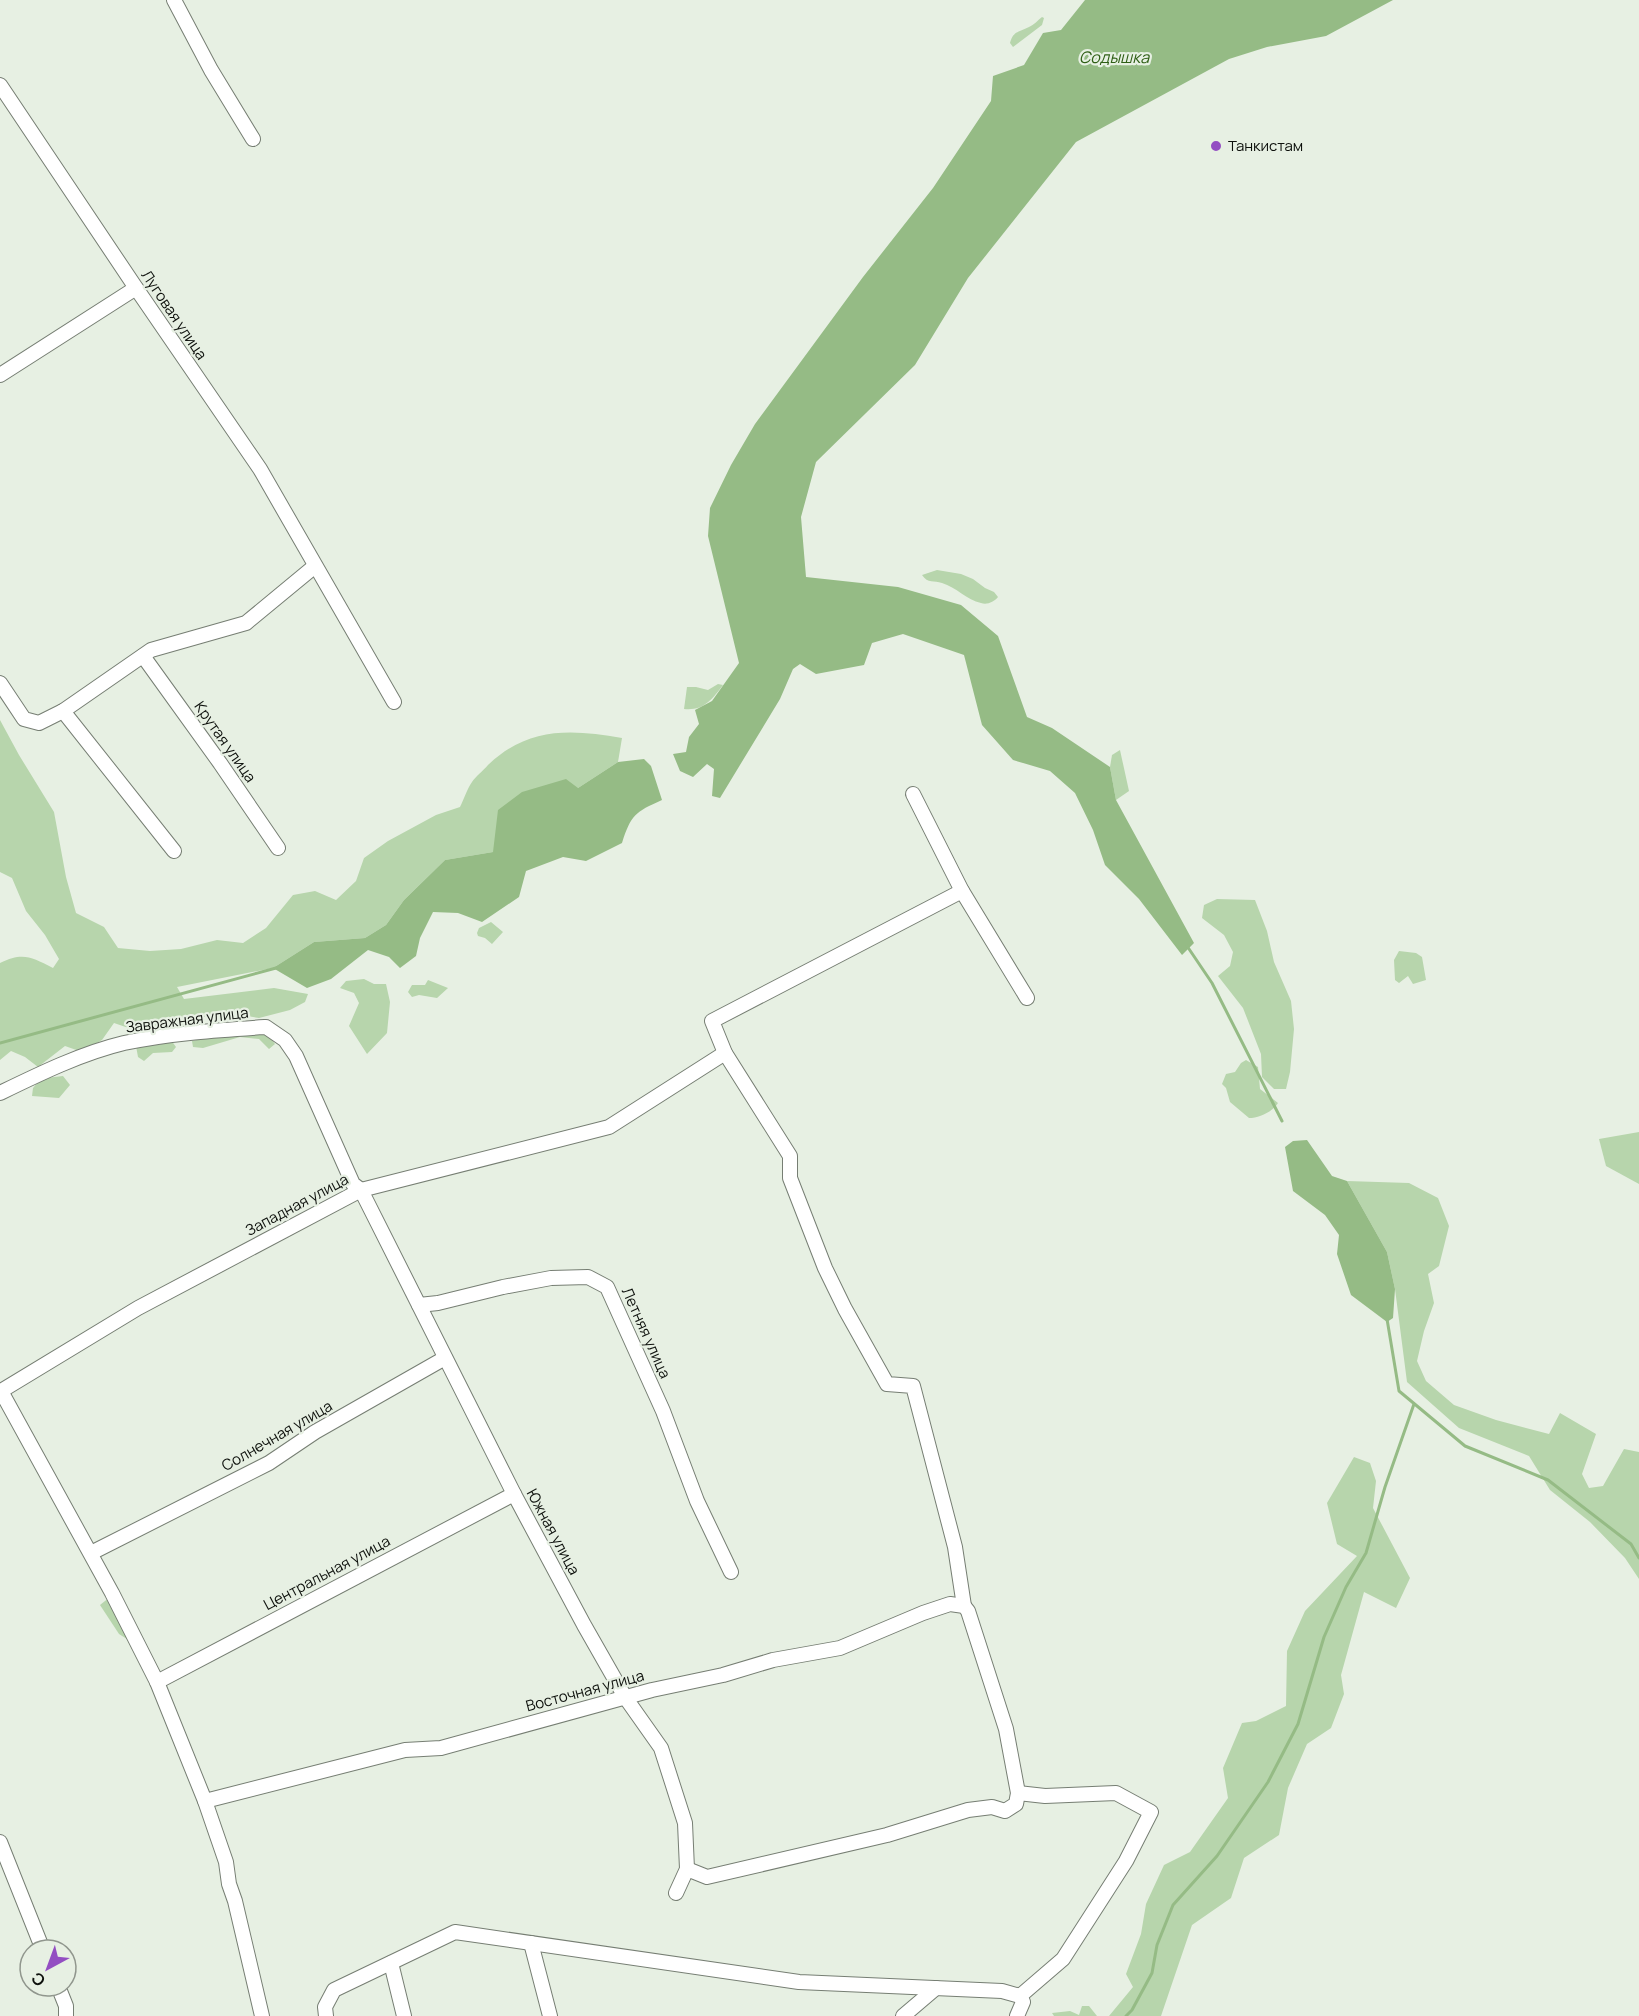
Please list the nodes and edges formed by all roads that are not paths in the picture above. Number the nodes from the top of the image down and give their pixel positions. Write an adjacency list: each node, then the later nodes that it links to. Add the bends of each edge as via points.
1 (174, 0): 3 (street)
2 (0, 85): 4 (street, Луговая улица)
3 (253, 139)
4 (135, 288): 5 (street); 6 (street, Луговая улица, via 260,470)
5 (0, 375)
6 (315, 566): 7 (street, via 246,623 151,650); 9 (street, Луговая улица)
7 (143, 656): 10 (street); 12 (street, Крутая улица)
8 (0, 683): 10 (street, via 24,719 39,723)
9 (394, 702)
10 (63, 711): 13 (street)
11 (913, 794): 14 (street)
12 (278, 848)
13 (174, 851)
14 (962, 891): 15 (street); 16 (street, via 712,1021)
15 (1027, 998)
16 (725, 1053): 18 (street, Западная улица, via 609,1127); 25 (street, via 790,1156 790,1178 825,1268 887,1384 913,1386 955,1547)
17 (0, 1093): 18 (street, Завражная улица, via 54,1067 122,1044 180,1034 266,1027 285,1040 296,1056 353,1184)
18 (361, 1190): 19 (street, Южная улица); 21 (street, Западная улица, via 138,1308)
19 (419, 1305): 20 (street, Южная улица); 24 (street, Летняя улица, via 551,1278 588,1277 607,1287)
20 (445, 1358): 22 (street, Южная улица); 23 (street, Солнечная улица, via 315,1432 270,1463)
21 (0, 1391): 23 (street)
22 (514, 1494): 26 (street, Центральная улица); 27 (street, Южная улица)
23 (91, 1553): 26 (street)
24 (731, 1572)
25 (966, 1609): 27 (street, Восточная улица, via 950,1604 840,1648 773,1660); 28 (street, via 1006,1729)
26 (157, 1682): 29 (street)
27 (625, 1697): 29 (street, Восточная улица, via 441,1748 405,1750); 31 (street, Южная улица, via 661,1748 685,1823)
28 (1018, 1793): 31 (street, via 1017,1804 1005,1811 993,1807 968,1810 887,1835 707,1877); 37 (street, via 1116,1793 1151,1812 1126,1861 1063,1959)
29 (205, 1801): 40 (street, via 226,1862)
30 (0, 1842): 33 (street)
31 (687, 1869): 32 (street, Южная улица)
32 (676, 1893)
33 (38, 1938)
34 (531, 1943): 35 (street, via 455,1932); 36 (street, via 799,1982); 43 (street)
35 (391, 1963): 41 (street, via 333,1990 324,2007); 42 (street)
36 (936, 1988): 37 (street, via 1002,1991); 44 (street)
37 (1020, 1996): 45 (street, via 1023,2002)
38 (63, 1998): 39 (street)
39 (66, 2016)
40 (262, 2016)
41 (326, 2016)
42 (404, 2016)
43 (550, 2016)
44 (903, 2016)
45 (1017, 2016)

